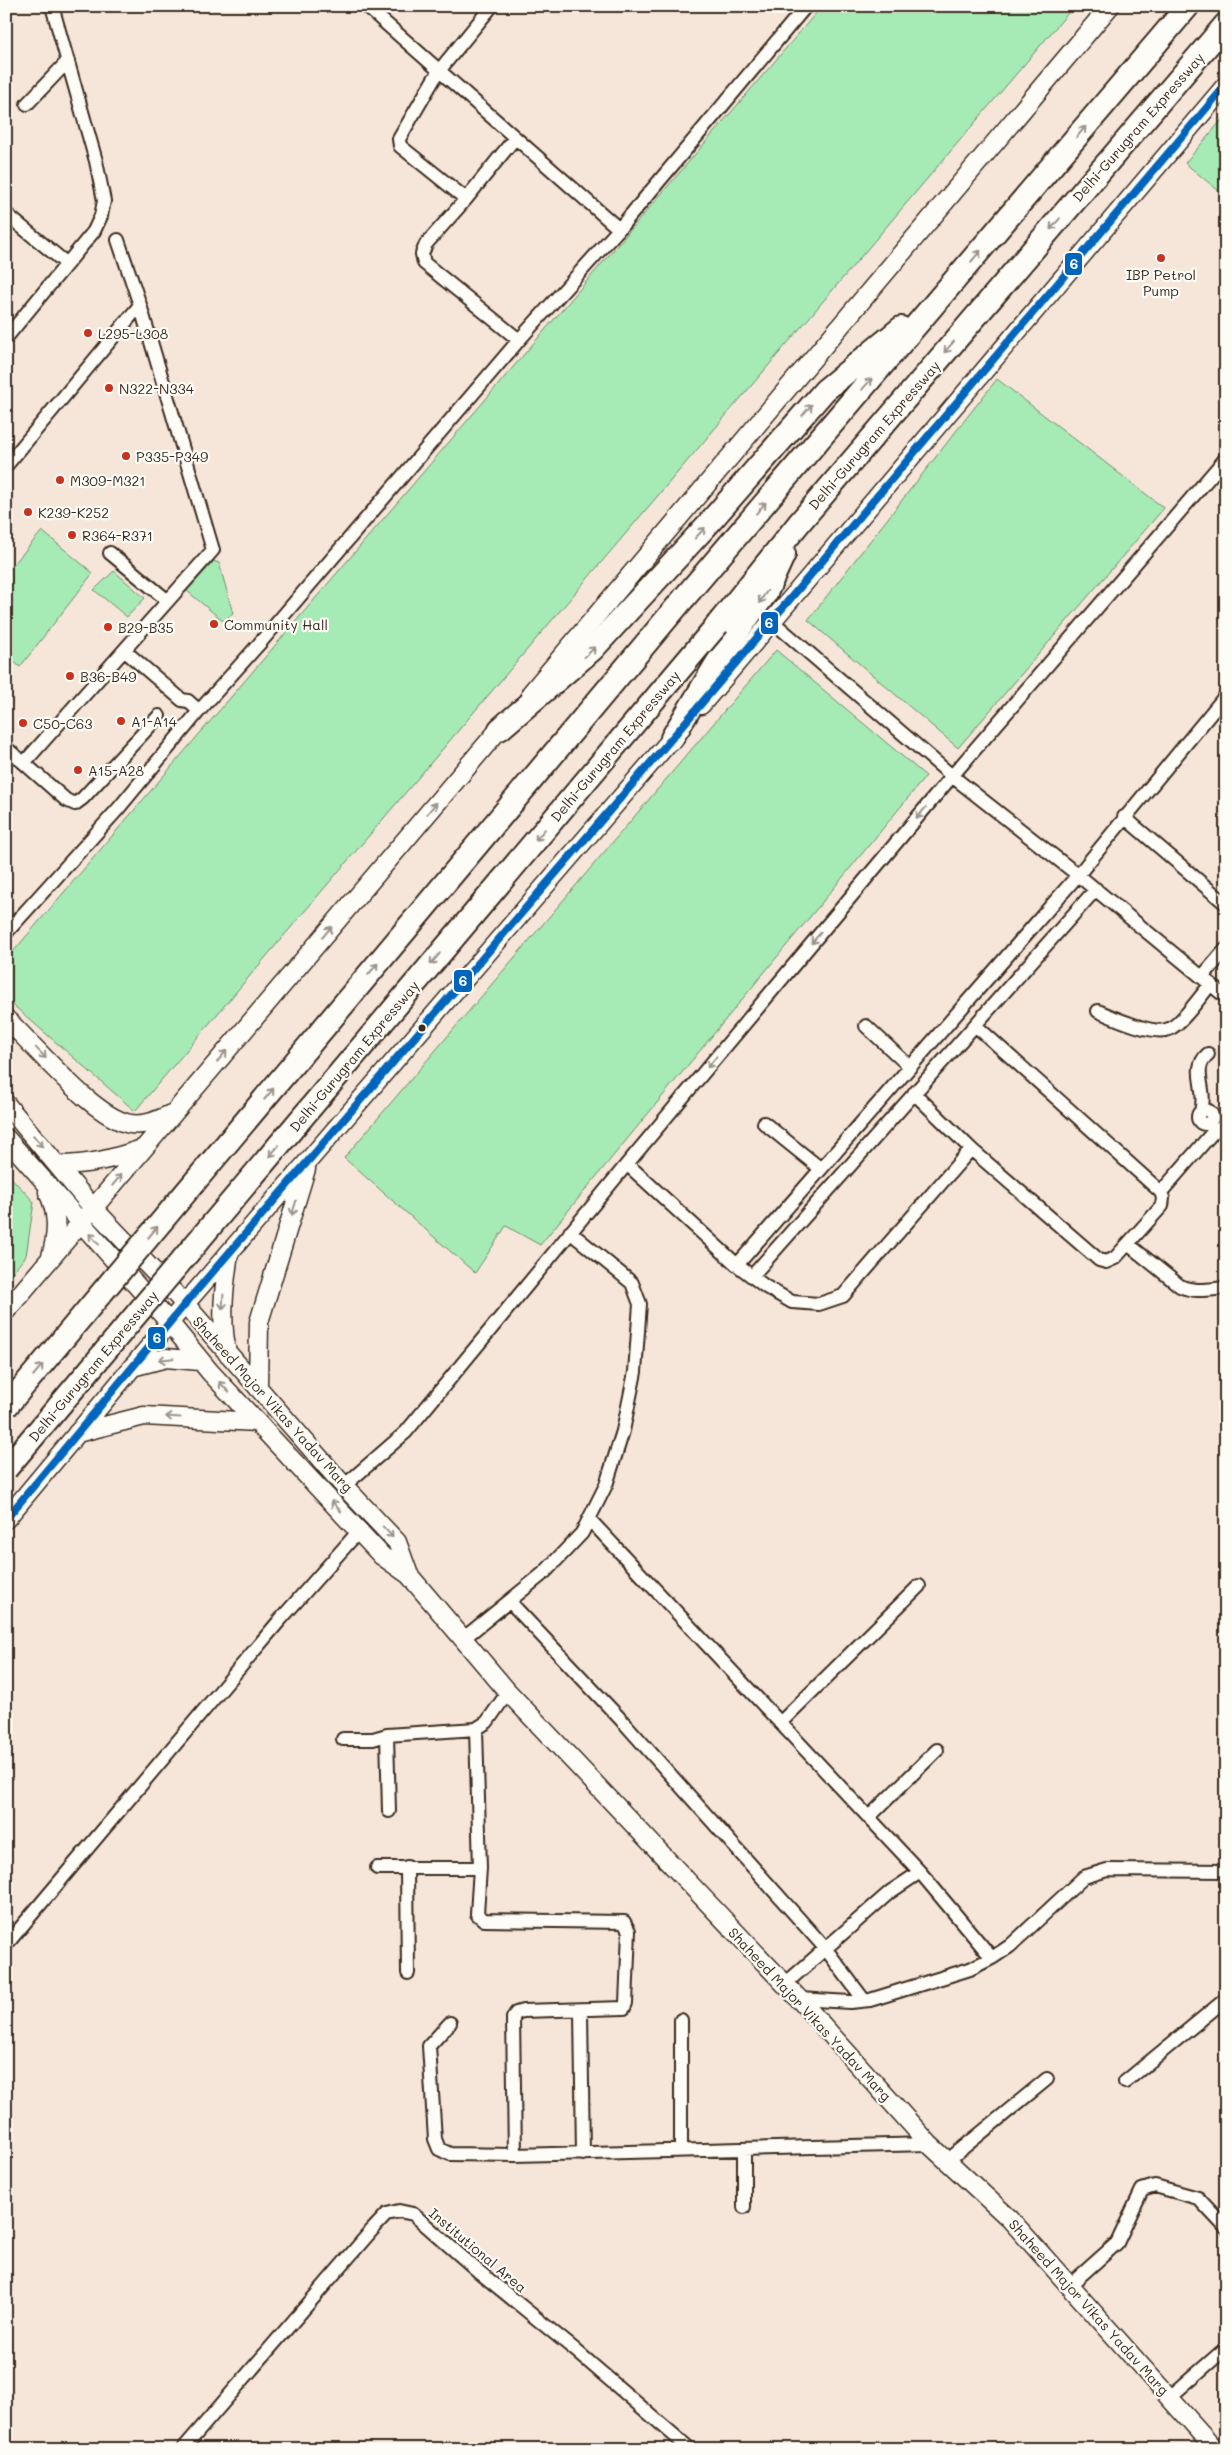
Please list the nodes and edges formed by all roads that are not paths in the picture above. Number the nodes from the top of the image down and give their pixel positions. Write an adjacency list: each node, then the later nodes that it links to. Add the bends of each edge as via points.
1 (52, 6): 9 (street)
2 (366, 6): 11 (street)
3 (492, 6): 11 (street)
4 (806, 6): 17 (street)
5 (1110, 6): 34 (main road)
6 (1188, 6): 20 (highway, one-way to 6)
7 (1226, 24): 10 (highway, Delhi-Gurugram Expressway)
8 (1226, 42): 10 (highway)
9 (68, 61): 13 (street); 19 (street, via 104,201 94,231)
10 (1189, 68): 26 (highway, Delhi-Gurugram Expressway, one-way to 26)
11 (438, 72): 14 (street); 15 (street, via 402,132 400,146)
12 (1226, 85): 29 (main road)
13 (27, 104)
14 (515, 138): 15 (street); 17 (street)
15 (466, 199): 23 (street, via 426,244 422,254 424,263)
16 (6, 214): 19 (street)
17 (619, 228): 23 (street)
18 (118, 240): 21 (street)
19 (67, 264): 22 (street)
20 (944, 293): 34 (highway, one-way to 20, via 592,650 825,390); 84 (highway, one-way to 20, bridge)
21 (140, 305): 25 (street); 28 (street, via 213,550)
22 (6, 338)
23 (518, 340): 32 (street)
24 (1226, 458): 38 (street)
25 (6, 466)
26 (800, 522): 35 (highway, one-way to 35, via 766,593 728,643); 87 (highway, Delhi-Gurugram Expressway, one-way to 87, bridge, via 718,624)
27 (110, 553): 28 (street)
28 (168, 600): 30 (street)
29 (772, 621): 35 (main road); 38 (street)
30 (127, 648): 32 (street, via 182,700); 37 (street)
31 (1226, 695): 39 (street)
32 (199, 710): 43 (street, via 118,809)
33 (159, 716): 37 (street, via 75,804 66,800)
34 (500, 729): 56 (main road, one-way to 34)
35 (672, 738): 62 (main road)
36 (6, 748): 37 (street)
37 (24, 763)
38 (952, 776): 40 (street); 63 (street, one-way to 63)
39 (1124, 817): 40 (street); 42 (street)
40 (1078, 875): 41 (street); 53 (street)
41 (1096, 889): 46 (street); 50 (street)
42 (1226, 904)
43 (6, 933)
44 (1226, 950): 45 (street)
45 (1221, 962): 46 (street)
46 (1206, 980): 47 (street); 48 (street, via 1180,1020 1169,1030 1133,1024)
47 (1226, 997)
48 (1098, 1011)
49 (6, 1019): 56 (main road, one-way to 56, via 81,1093 110,1116 143,1125)
50 (975, 1025): 54 (street); 67 (street)
51 (866, 1026): 53 (street)
52 (1208, 1054): 58 (street, via 1202,1059 1199,1069 1204,1097 1198,1120)
53 (910, 1067): 65 (street)
54 (914, 1093): 61 (street); 75 (street)
55 (6, 1104): 64 (main road, Shaheed Major Vikas Yadav Marg, one-way to 64)
56 (174, 1113): 60 (main road)
57 (764, 1123): 65 (street)
58 (1218, 1125): 67 (street)
59 (6, 1138): 66 (main road, Shaheed Major Vikas Yadav Marg)
60 (143, 1149): 64 (main road, via 107,1162); 68 (main road, one-way to 60)
61 (971, 1149): 71 (street, via 1099,1260 1106,1262 1114,1258); 75 (street, via 843,1296 819,1304 792,1302)
62 (308, 1161): 72 (main road); 83 (main road, one-way to 83, via 259,1322)
63 (626, 1164): 70 (street); 74 (street)
64 (58, 1165): 68 (main road, Shaheed Major Vikas Yadav Marg)
65 (821, 1170): 74 (street)
66 (44, 1182): 69 (main road, Shaheed Major Vikas Yadav Marg); 73 (main road, via 54,1204 56,1218 56,1239)
67 (1161, 1192): 71 (street, via 1164,1198 1162,1206)
68 (94, 1208): 69 (main road); 77 (main road, Shaheed Major Vikas Yadav Marg)
69 (80, 1223): 73 (main road); 79 (main road, Shaheed Major Vikas Yadav Marg, one-way to 69)
70 (570, 1232): 88 (street, via 406,1432); 90 (street, via 632,1283 640,1304 635,1372 623,1431 606,1485)
71 (1128, 1244): 76 (street, via 1187,1290)
72 (229, 1253): 77 (main road); 80 (main road, one-way to 80, via 222,1304)
73 (50, 1259): 78 (main road)
74 (738, 1265): 75 (street)
75 (752, 1276)
76 (1226, 1288)
77 (184, 1304): 79 (main road); 80 (main road, Shaheed Major Vikas Yadav Marg)
78 (6, 1310)
79 (169, 1322): 81 (main road, Shaheed Major Vikas Yadav Marg); 82 (main road)
80 (227, 1354): 83 (main road, Shaheed Major Vikas Yadav Marg)
81 (200, 1360): 82 (main road, one-way to 82, via 166,1358); 85 (main road, Shaheed Major Vikas Yadav Marg, one-way to 81)
82 (132, 1367): 86 (main road)
83 (258, 1388): 88 (main road, Shaheed Major Vikas Yadav Marg)
84 (6, 1407)
85 (257, 1422): 86 (main road, one-way to 86, via 144,1416); 91 (main road, Shaheed Major Vikas Yadav Marg, one-way to 85)
86 (76, 1433): 89 (main road)
87 (6, 1469)
88 (344, 1486): 92 (main road, Shaheed Major Vikas Yadav Marg, one-way to 92, via 397,1542)
89 (6, 1520)
90 (590, 1520): 94 (street, via 545,1572); 97 (street)
91 (359, 1531): 92 (main road, Shaheed Major Vikas Yadav Marg, via 382,1556); 109 (street, via 280,1620)
92 (409, 1575): 95 (main road, Shaheed Major Vikas Yadav Marg)
93 (919, 1586): 97 (street)
94 (510, 1602): 95 (street); 110 (street, via 627,1726)
95 (464, 1638): 96 (main road, Shaheed Major Vikas Yadav Marg)
96 (508, 1692): 98 (street, via 487,1722); 113 (main road, Shaheed Major Vikas Yadav Marg)
97 (780, 1723): 103 (street)
98 (476, 1729): 99 (street); 106 (street)
99 (387, 1735): 100 (street, via 373,1739); 102 (street)
100 (343, 1739)
101 (936, 1750): 103 (street)
102 (389, 1811)
103 (869, 1817): 108 (street)
104 (407, 1867): 105 (street); 106 (street); 112 (street)
105 (377, 1868)
106 (480, 1868): 117 (street, via 477,1914 484,1920 624,1922 628,1926 624,2008)
107 (1226, 1871): 111 (street, via 1125,1869 1107,1870 1084,1878 1010,1946)
108 (920, 1872): 110 (street, via 890,1892); 111 (street)
109 (6, 1946)
110 (825, 1948): 113 (street); 116 (street)
111 (992, 1958): 116 (street, via 970,1969)
112 (408, 1973)
113 (785, 1984): 114 (main road, Shaheed Major Vikas Yadav Marg)
114 (799, 1999): 116 (street); 122 (main road, Shaheed Major Vikas Yadav Marg)
115 (1226, 1999): 121 (street)
116 (864, 2000)
117 (581, 2010): 125 (street); 126 (street, via 523,2011 513,2018)
118 (681, 2020): 124 (street)
119 (450, 2023): 126 (street, via 429,2046 435,2139 439,2149 450,2154)
120 (1047, 2079): 127 (street)
121 (1125, 2082)
122 (929, 2144): 123 (street); 127 (main road, Shaheed Major Vikas Yadav Marg)
123 (744, 2149): 124 (street); 128 (street)
124 (681, 2151): 125 (street)
125 (583, 2154): 126 (street)
126 (515, 2156)
127 (948, 2161): 130 (main road, Shaheed Major Vikas Yadav Marg, via 1010,2219)
128 (744, 2207)
129 (1226, 2228): 130 (street, via 1198,2198 1155,2186 1142,2190 1117,2244)
130 (1070, 2285): 132 (main road, Shaheed Major Vikas Yadav Marg)
131 (1226, 2348): 132 (street)
132 (1170, 2397): 135 (main road, Shaheed Major Vikas Yadav Marg)
133 (183, 2449): 134 (street, Institutional Area, via 372,2230 387,2214 399,2211 413,2214)
134 (690, 2449)
135 (1215, 2449)

